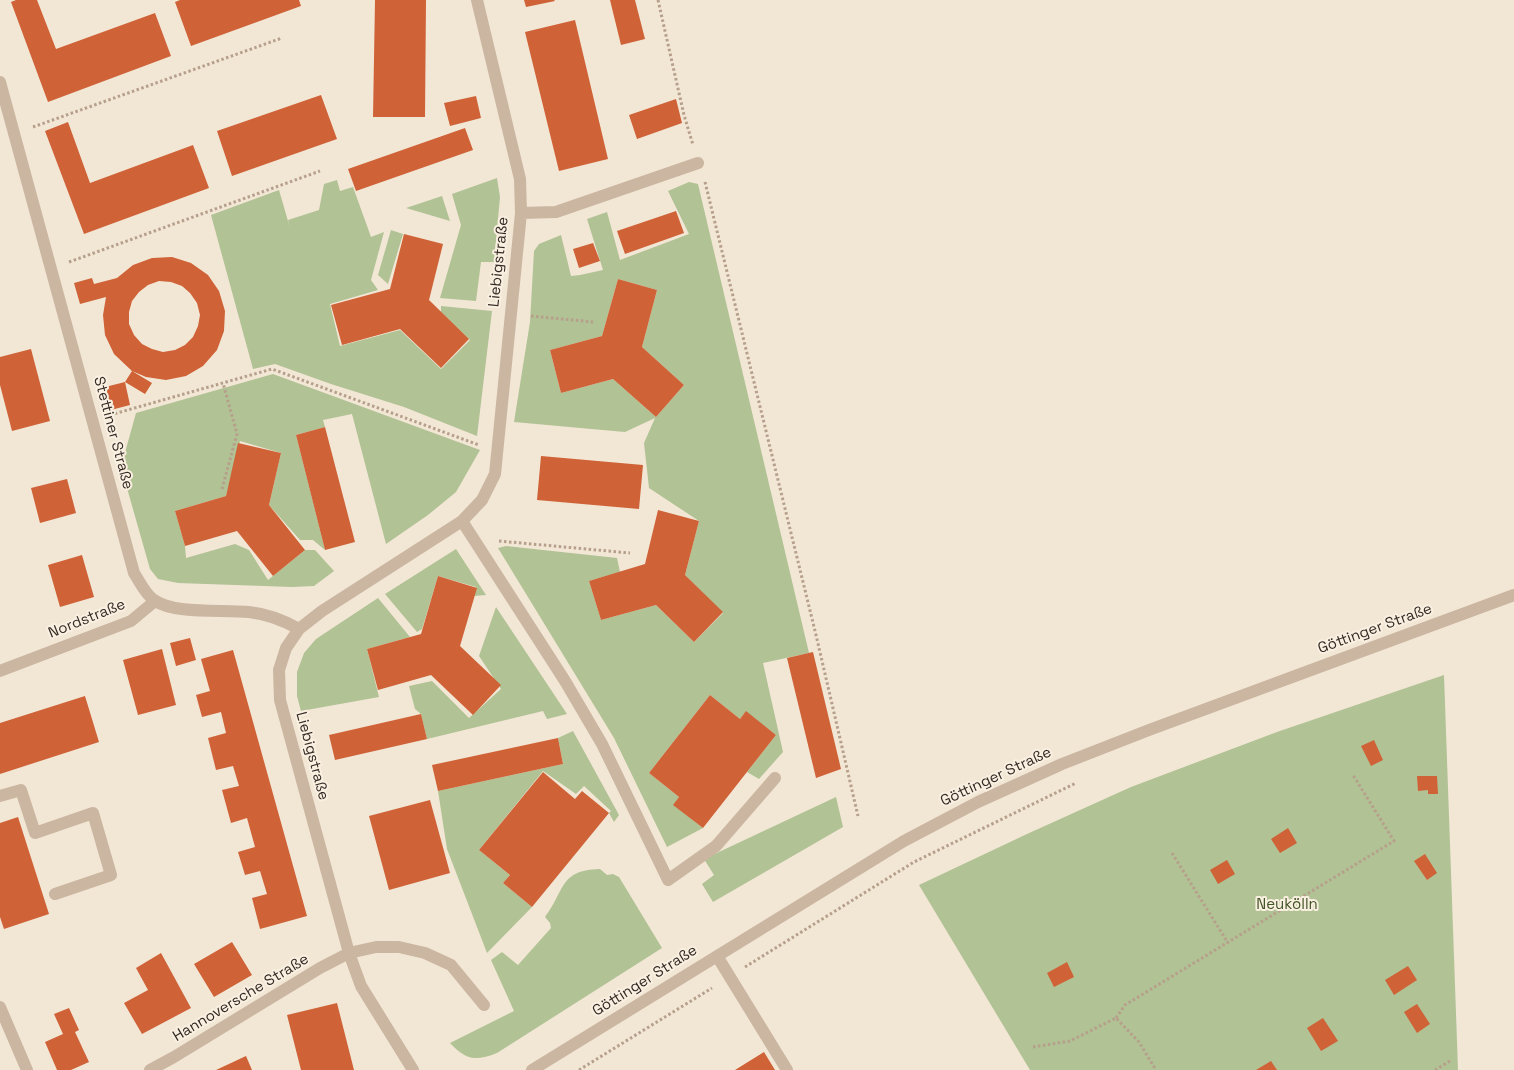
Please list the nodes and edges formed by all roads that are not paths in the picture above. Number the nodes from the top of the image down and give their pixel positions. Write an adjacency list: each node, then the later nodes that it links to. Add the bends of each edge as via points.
1 (477, 0): 4 (street, Liebigstraße, via 520,180)
2 (0, 82): 7 (street, Stettiner Straße, via 134,573)
3 (698, 163): 4 (street, via 556,212)
4 (521, 213): 5 (street, Liebigstraße, via 495,474 482,500)
5 (462, 521): 8 (street, Liebigstraße); 10 (street, via 598,736 668,880 716,846)
6 (1514, 595): 14 (street, Göttinger Straße, via 1062,764 904,841)
7 (155, 601): 8 (street, via 176,609 250,612 277,617); 9 (street, Nordstraße, via 132,621)
8 (299, 629): 13 (street, Liebigstraße, via 286,648 279,670 280,700)
9 (0, 671)
10 (775, 778)
11 (0, 796): 12 (street, via 21,790 35,833 93,813 111,875)
12 (56, 894)
13 (349, 953): 15 (street, Hannoversche Straße, via 376,947 399,947 425,953 451,965); 18 (street, Hannoversche Straße); 19 (street, Liebigstraße, via 361,986)
14 (718, 956): 20 (street, Göttinger Straße); 21 (street)
15 (484, 1005)
16 (0, 1008): 17 (street)
17 (27, 1070)
18 (150, 1070)
19 (413, 1070)
20 (532, 1070)
21 (787, 1070)

